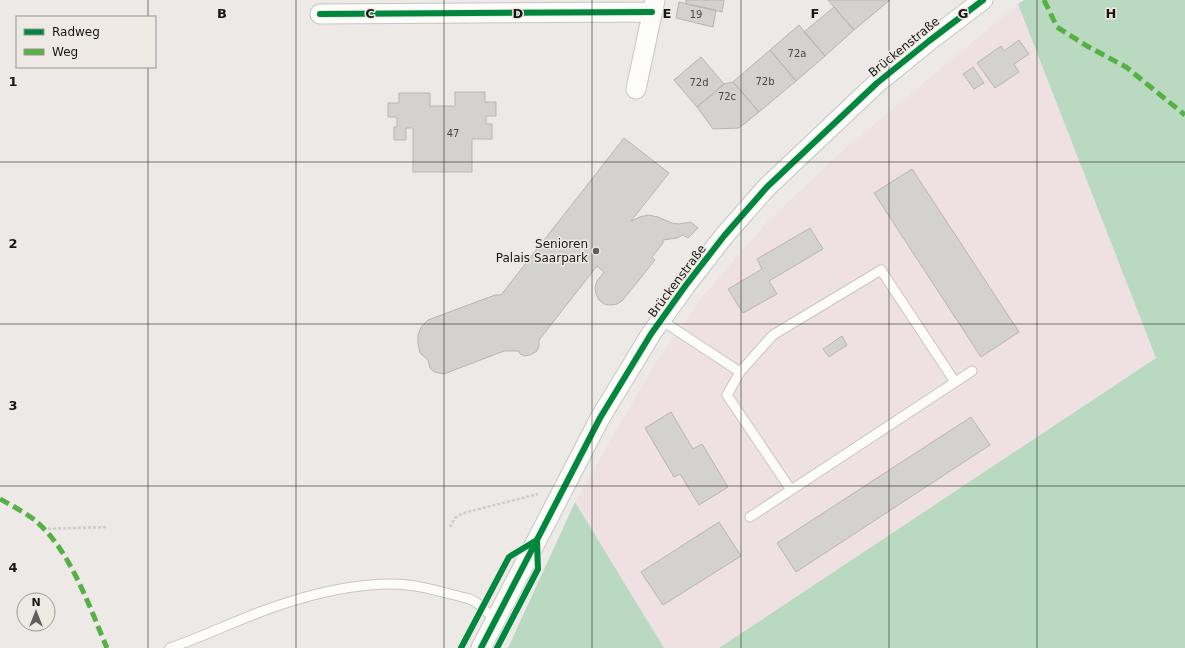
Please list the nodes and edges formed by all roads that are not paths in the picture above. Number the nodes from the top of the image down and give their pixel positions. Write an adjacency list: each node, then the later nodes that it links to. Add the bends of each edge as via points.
1 (983, 0): 5 (street, Brückenstraße, via 877,83 767,187 724,236)
2 (654, 6): 3 (street); 4 (street)
3 (320, 14)
4 (636, 89)
5 (661, 320): 7 (lane); 11 (street, Brückenstraße, via 600,418)
6 (972, 371): 8 (lane)
7 (740, 372): 8 (lane, via 773,335 881,270); 9 (lane, via 727,395)
8 (956, 382): 9 (lane)
9 (791, 490): 10 (lane)
10 (750, 517)
11 (496, 620): 12 (lane, via 470,599 419,586 367,585 321,593 274,607); 13 (street, Brückenstraße)
12 (170, 648)
13 (481, 648)

